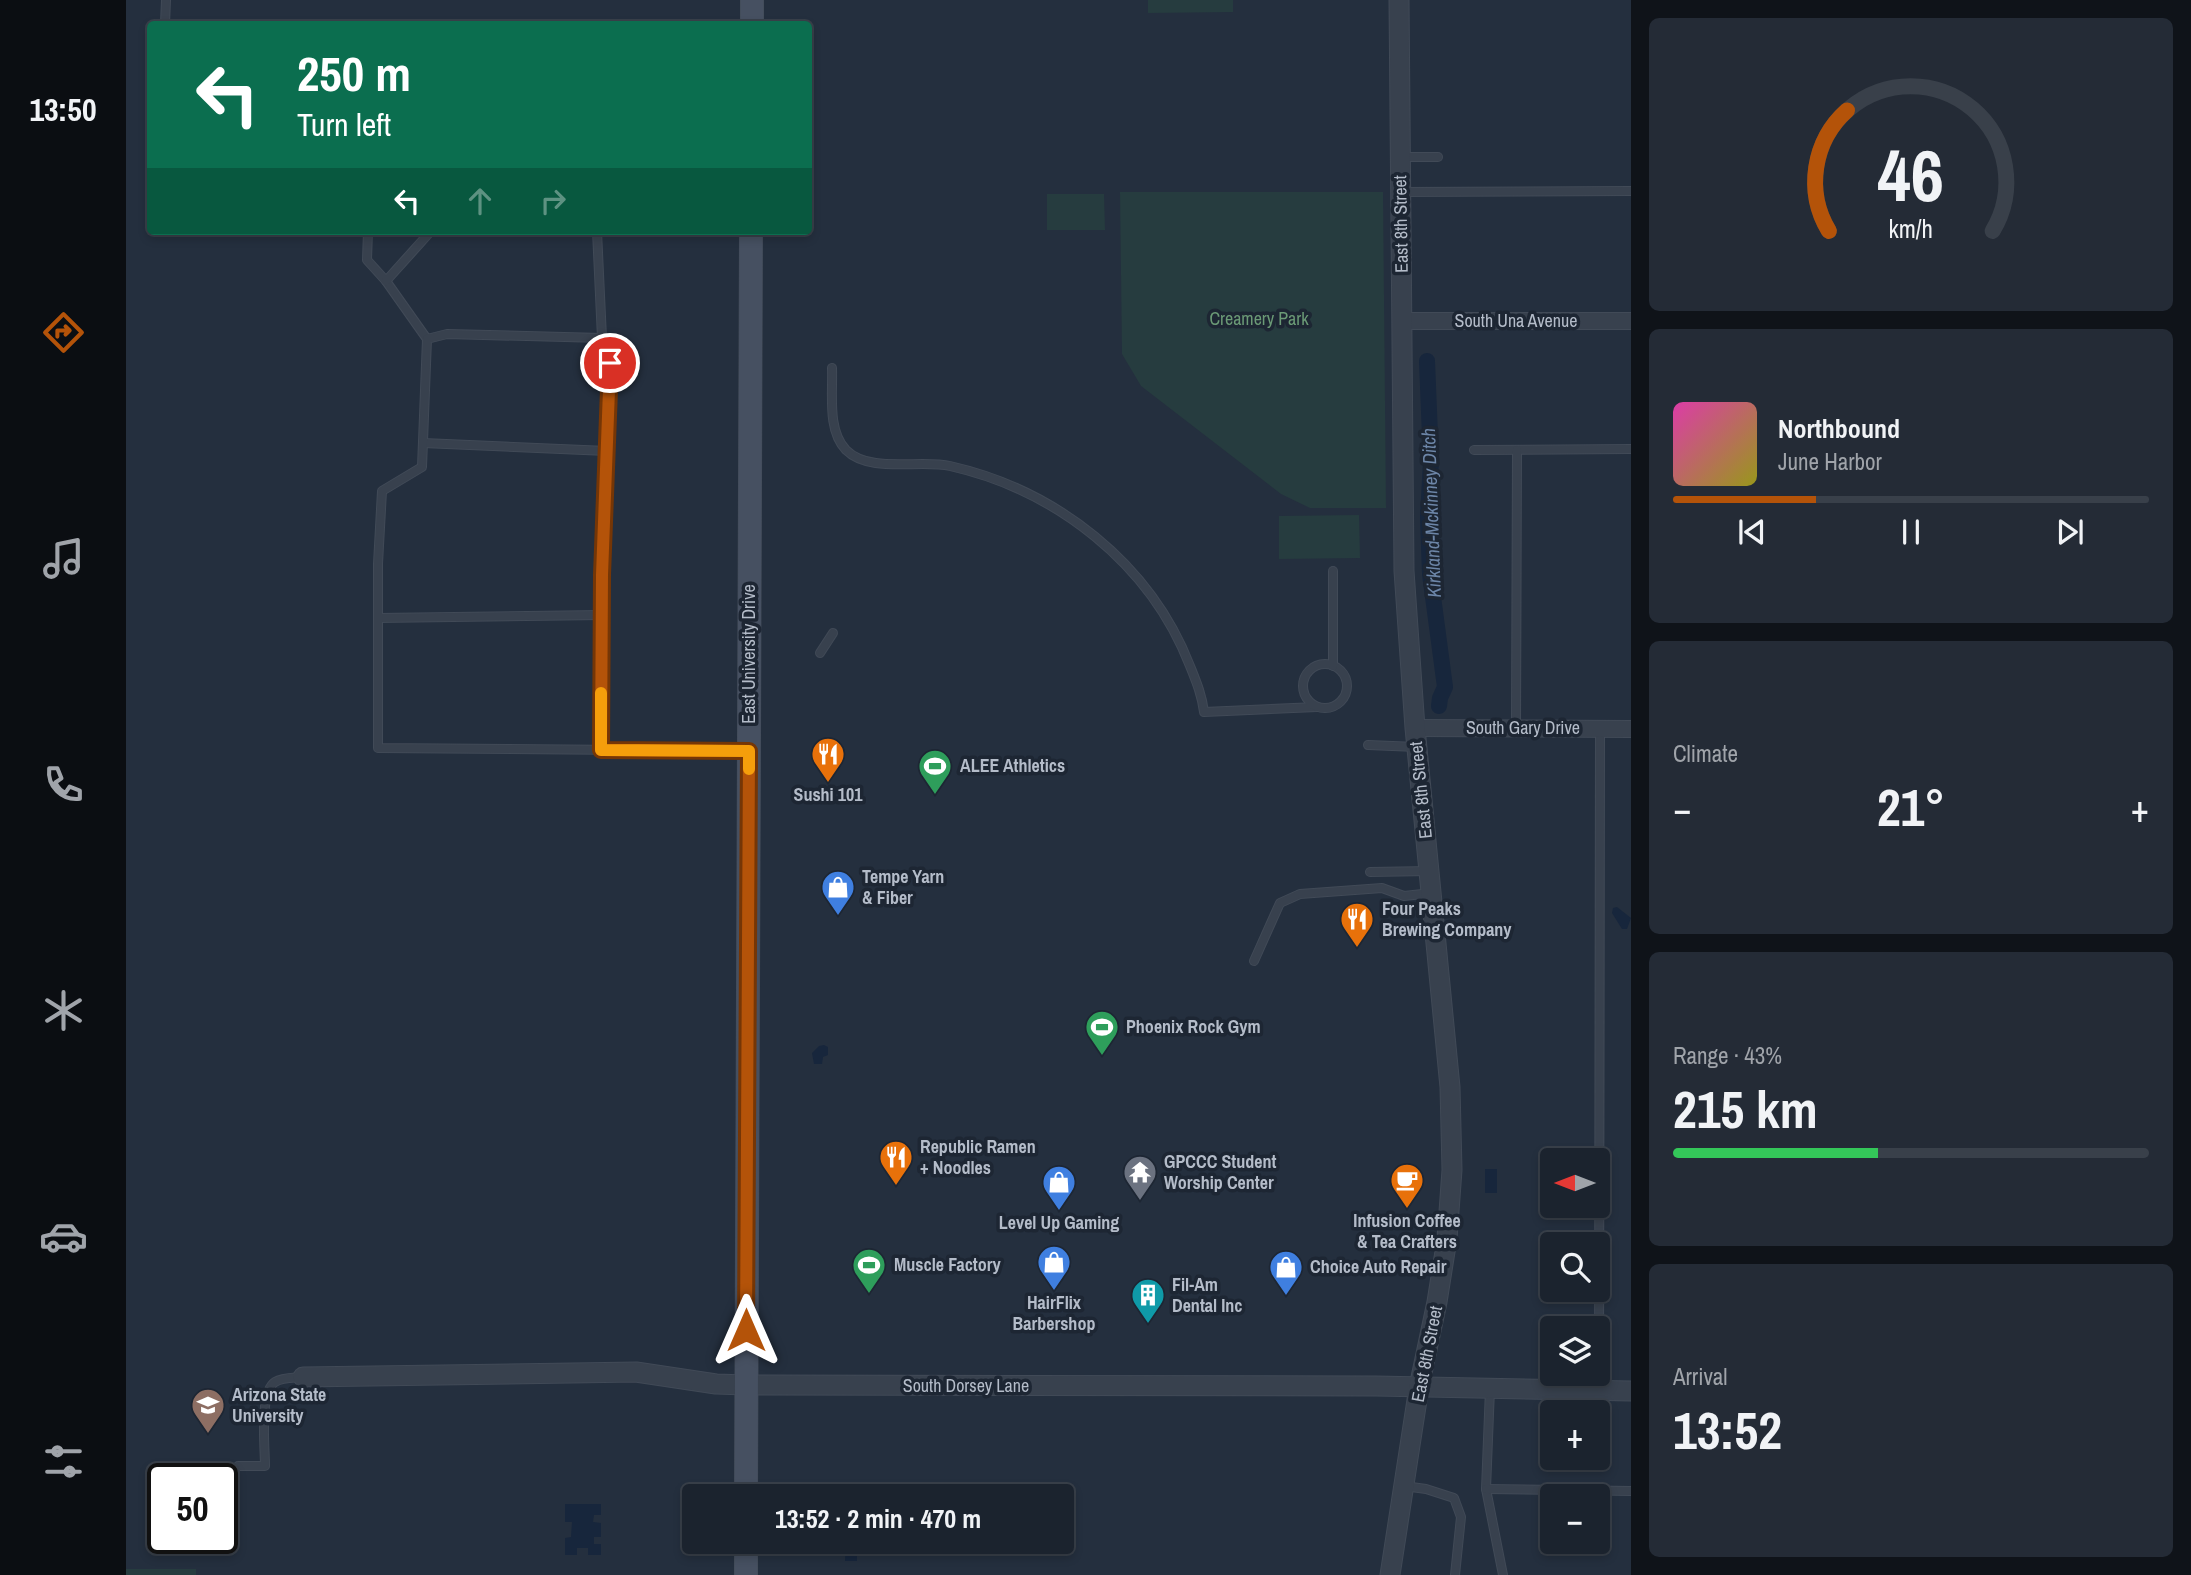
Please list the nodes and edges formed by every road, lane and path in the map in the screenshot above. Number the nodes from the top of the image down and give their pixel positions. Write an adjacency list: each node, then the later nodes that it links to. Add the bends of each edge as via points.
1 (166, 0): 4 (lane)
2 (752, 0): 5 (main road)
3 (1399, 0): 6 (street, East 8th Street)
4 (165, 21)
5 (752, 21)
6 (1400, 157): 7 (lane); 9 (street, East 8th Street)
7 (1438, 157)
8 (1631, 191): 9 (lane)
9 (1401, 192): 15 (street, East 8th Street)
10 (368, 235): 14 (lane, via 367,260)
11 (427, 235): 14 (lane)
12 (597, 235): 17 (lane)
13 (751, 235): 38 (main road, East University Drive)
14 (386, 281): 18 (lane)
15 (1402, 321): 16 (street, South Una Avenue); 35 (street, East 8th Street, via 1404,571)
16 (1631, 321)
17 (602, 338): 18 (lane, via 447,334); 24 (lane, via 610,363)
18 (428, 339): 20 (lane)
19 (832, 368): 31 (lane, via 833,424 853,456 884,463 933,463 1015,486 1076,521 1126,566 1179,637 1204,712)
20 (423, 443): 24 (lane); 27 (lane, via 422,467 382,491)
21 (1631, 449): 23 (lane)
22 (1474, 450): 23 (lane)
23 (1517, 450): 32 (lane)
24 (607, 451): 26 (lane)
25 (1333, 571): 30 (lane)
26 (602, 615): 27 (lane); 37 (lane)
27 (378, 618): 37 (lane, via 378,748)
28 (833, 633): 29 (lane)
29 (820, 653)
30 (1333, 666): 31 (lane, via 1346,679 1346,693 1331,708); 31 (lane, via 1316,666 1305,676 1303,691)
31 (1317, 707)
32 (1516, 728): 33 (street, South Gary Drive); 35 (street, South Gary Drive)
33 (1600, 729): 34 (street, South Gary Drive); 47 (lane)
34 (1631, 729)
35 (1416, 737): 36 (lane); 39 (street, East 8th Street)
36 (1368, 745)
37 (601, 750): 38 (lane)
38 (749, 751): 44 (main road, East University Drive)
39 (1430, 871): 40 (lane); 41 (street, East 8th Street)
40 (1370, 872)
41 (1432, 893): 42 (lane, via 1404,896 1382,888 1300,894 1280,903); 45 (street, East 8th Street, via 1450,1087 1452,1170 1447,1239)
42 (1254, 961)
43 (303, 1377): 44 (street, South Dorsey Lane, via 636,1372); 49 (lane, via 276,1381 266,1395 265,1466)
44 (746, 1385): 45 (street, South Dorsey Lane); 50 (main road, East University Drive)
45 (1419, 1387): 46 (street, South Dorsey Lane); 51 (street, East 8th Street)
46 (1490, 1389): 47 (street, South Dorsey Lane); 52 (lane)
47 (1599, 1390): 48 (street, South Dorsey Lane)
48 (1631, 1391)
49 (238, 1466)
50 (746, 1484)
51 (1404, 1486): 56 (street, East 8th Street); 57 (lane, via 1454,1498 1461,1517)
52 (1486, 1489): 53 (lane); 58 (lane)
53 (1631, 1491)
54 (746, 1554): 55 (main road)
55 (746, 1575)
56 (1390, 1575)
57 (1455, 1575)
58 (1503, 1575)

